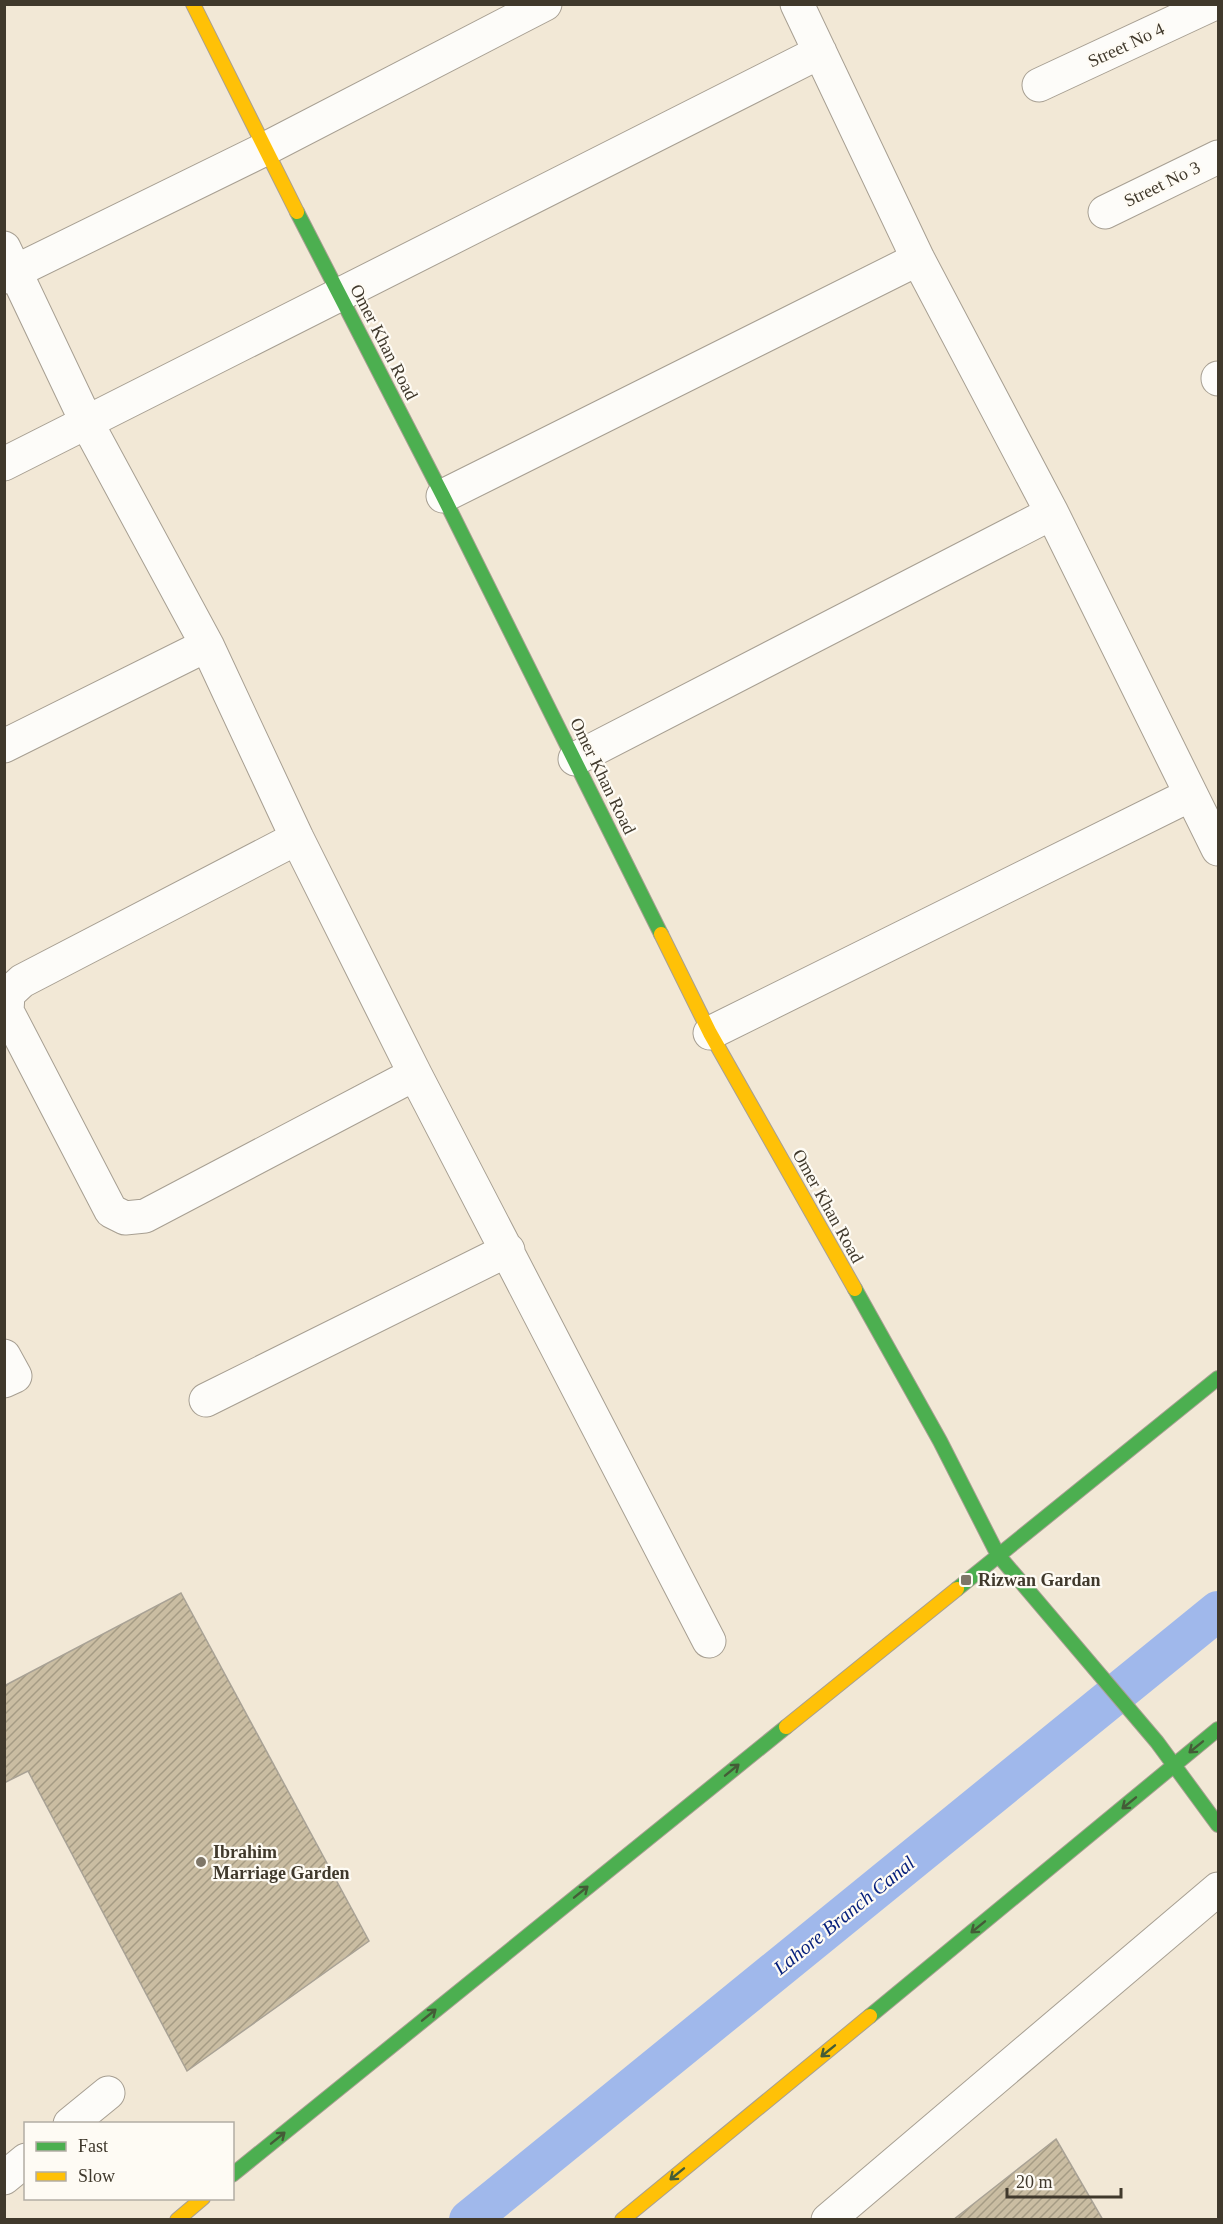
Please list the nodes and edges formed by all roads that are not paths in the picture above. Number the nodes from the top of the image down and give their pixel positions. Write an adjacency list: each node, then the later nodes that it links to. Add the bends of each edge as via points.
1 (193, 4): 7 (main road, Omer Khan Road)
2 (545, 4): 7 (street)
3 (797, 4): 5 (street)
4 (1213, 4): 6 (street, Street No 4)
5 (820, 52): 10 (street); 12 (street)
6 (1039, 85)
7 (265, 149): 11 (street); 12 (main road, Omer Khan Road)
8 (1218, 157): 9 (street, Street No 3)
9 (1105, 212)
10 (918, 259): 15 (street); 16 (street)
11 (8, 266): 13 (street)
12 (339, 295): 13 (street); 15 (main road, Omer Khan Road)
13 (87, 423): 14 (street); 17 (street)
14 (4, 464)
15 (443, 496): 19 (main road, Omer Khan Road)
16 (1052, 513): 19 (street); 20 (street)
17 (207, 645): 18 (street); 21 (street)
18 (4, 746)
19 (575, 759): 23 (main road, Omer Khan Road)
20 (1190, 795): 22 (street); 23 (street)
21 (297, 838): 24 (street); 24 (street, via 22,981 8,994 7,1011 111,1210 125,1218 145,1216)
22 (1218, 849)
23 (710, 1034): 30 (main road, Omer Khan Road, via 940,1441)
24 (415, 1074): 25 (street)
25 (508, 1250): 29 (street); 31 (street)
26 (4, 1356): 28 (street, via 15,1376)
27 (1218, 1378): 30 (main road)
28 (4, 1382)
29 (206, 1400)
30 (998, 1555): 33 (main road, Omer Khan Road); 39 (main road, one-way to 30)
31 (709, 1641)
32 (1218, 1729): 33 (main road, one-way to 33)
33 (1174, 1766): 34 (main road, Omer Khan Road); 43 (main road, one-way to 43)
34 (1218, 1825)
35 (1218, 1889): 44 (street)
36 (108, 2093): 37 (street)
37 (72, 2122)
38 (24, 2162): 40 (street)
39 (234, 2173)
40 (4, 2178)
41 (202, 2200): 42 (main road)
42 (177, 2220)
43 (622, 2220)
44 (828, 2220)

